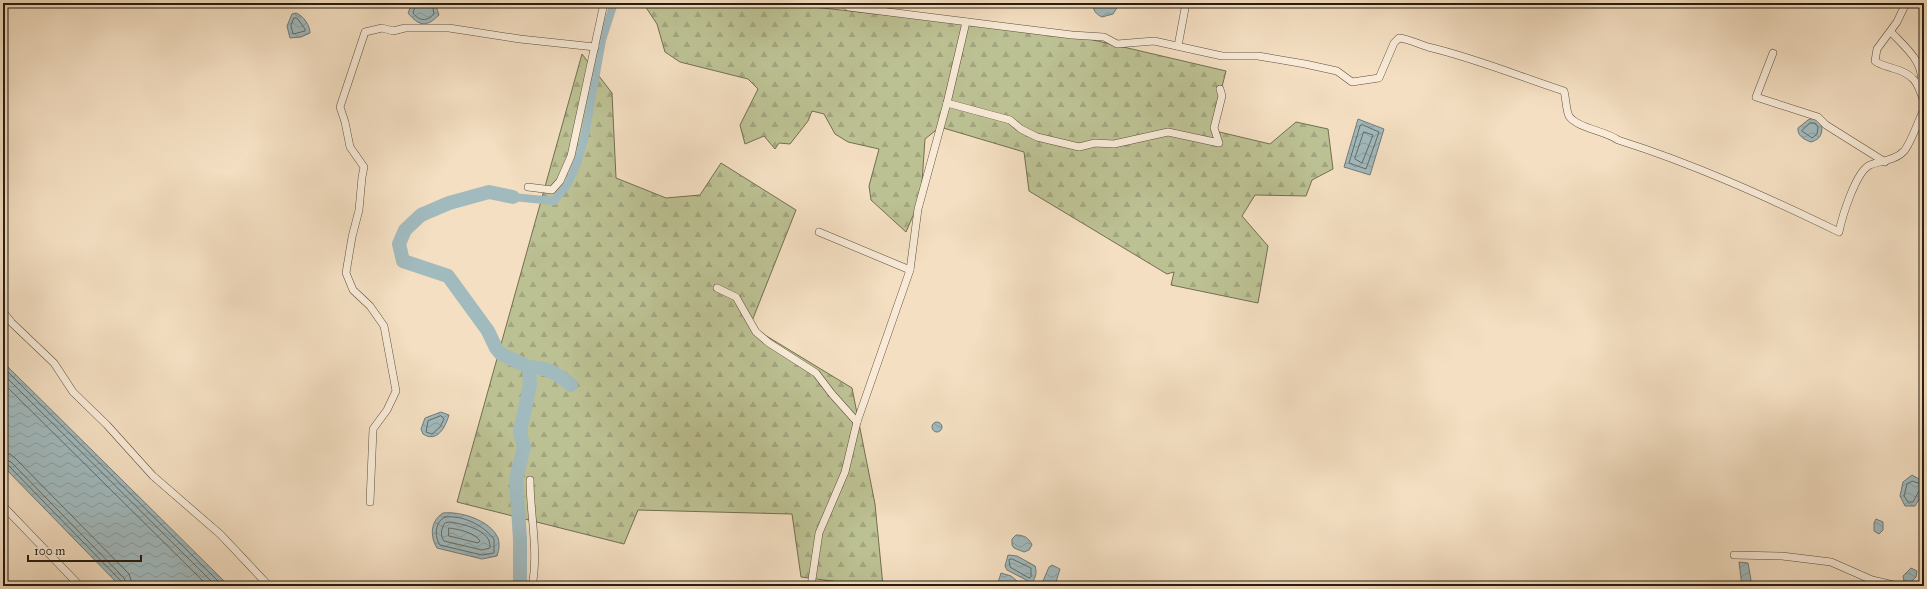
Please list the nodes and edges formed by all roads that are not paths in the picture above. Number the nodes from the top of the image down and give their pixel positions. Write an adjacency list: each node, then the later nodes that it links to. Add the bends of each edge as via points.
1 (604, 3): 8 (street)
2 (841, 3): 5 (street, via 849,7)
3 (1186, 3): 7 (street)
4 (1906, 3): 6 (street)
5 (966, 22): 7 (street, via 1104,37 1117,44 1154,41); 12 (street)
6 (1891, 32): 11 (street, via 1920,61 1924,80); 11 (street, via 1877,50 1874,61 1903,71 1916,80)
7 (1178, 46): 15 (street, via 1222,56 1258,56 1304,64 1337,71 1352,82 1379,78 1394,43 1399,38 1406,38 1421,45 1467,56 1564,91 1569,115 1575,122 1618,140 1671,157 1839,232 1858,178 1868,166)
8 (595, 47): 16 (street, via 571,156 560,181 552,190); 23 (street, via 449,28 405,28 393,31 382,28 365,32 340,107 350,147 364,168 359,210 346,273 353,290 370,306 384,326 396,391 387,410 373,429)
9 (1773, 53): 15 (street, via 1756,97 1818,117 1826,125)
10 (1220, 89): 12 (street, via 1222,96 1214,128 1219,143 1168,132 1114,144 1095,143 1079,147 1036,137 1010,120)
11 (1922, 89): 13 (street)
12 (947, 103): 18 (street, via 918,209)
13 (1924, 103)
14 (1924, 109): 15 (street, via 1904,151)
15 (1885, 162)
16 (528, 188)
17 (818, 232): 18 (street)
18 (910, 270): 21 (street)
19 (717, 288): 21 (street, via 736,297 756,332 816,373)
20 (3, 312): 27 (street, via 54,363 73,392 153,476 220,534)
21 (857, 422): 29 (street, via 845,472 819,533)
22 (530, 480): 28 (street, via 535,575)
23 (370, 502)
24 (3, 506): 26 (street)
25 (1734, 555): 30 (street, via 1782,556 1831,562 1872,580)
26 (80, 586)
27 (269, 586)
28 (532, 586)
29 (811, 586)
30 (1898, 586)

